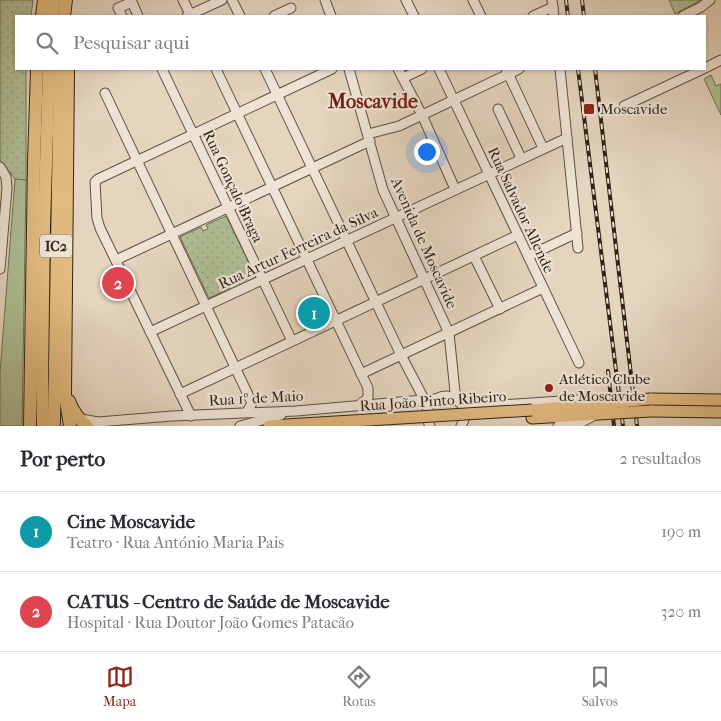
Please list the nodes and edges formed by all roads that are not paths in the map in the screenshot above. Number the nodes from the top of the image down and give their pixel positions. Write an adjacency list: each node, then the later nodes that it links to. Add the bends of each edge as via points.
1 (44, 0): 13 (highway)
2 (54, 0): 14 (highway)
3 (66, 0): 15 (highway)
4 (184, 0): 18 (street)
5 (222, 0): 19 (street)
6 (232, 0): 20 (street)
7 (326, 0): 22 (street)
8 (406, 0): 23 (street)
9 (473, 0): 24 (street)
10 (710, 0): 26 (street)
11 (291, 8): 21 (street)
12 (553, 8): 25 (street)
13 (42, 15)
14 (52, 15)
15 (64, 15)
16 (122, 15): 17 (street, via 118,8 132,2)
17 (135, 15)
18 (190, 15)
19 (192, 15)
20 (240, 15)
21 (276, 15)
22 (331, 15)
23 (414, 15)
24 (480, 15)
25 (536, 15)
26 (686, 15)
27 (721, 60): 28 (street)
28 (706, 67)
29 (37, 70): 103 (highway, via 34,161)
30 (49, 70): 103 (highway, IC2)
31 (60, 70): 103 (highway, IC2)
32 (68, 70): 102 (highway, via 66,394)
33 (162, 70): 52 (street, Rua Gonçalo Braga)
34 (216, 70): 50 (street)
35 (265, 70): 46 (street)
36 (330, 70): 46 (street)
37 (349, 70): 53 (street, Avenida de Moscavide)
38 (398, 70): 44 (street)
39 (420, 70): 44 (street)
40 (439, 70): 47 (street, Rua Salvador Allende)
41 (560, 70): 54 (street)
42 (700, 70): 48 (street)
43 (507, 71): 47 (street); 55 (street)
44 (402, 78): 51 (street)
45 (105, 93): 57 (street)
46 (277, 95): 50 (street); 59 (street)
47 (453, 99): 51 (street); 60 (street, Rua Salvador Allende)
48 (624, 106)
49 (498, 109): 56 (street)
50 (237, 113): 52 (street); 61 (street)
51 (422, 115): 53 (street); 62 (street)
52 (193, 134): 57 (street); 63 (street, Rua Gonçalo Braga)
53 (369, 138): 59 (street); 64 (street, Avenida de Moscavide, via 383,190)
54 (567, 138): 55 (street, Rua Artur Ferreira da Silva); 65 (street)
55 (543, 148): 56 (street, Rua Artur Ferreira da Silva)
56 (521, 158): 60 (street, Rua Artur Ferreira da Silva)
57 (137, 161): 66 (street); 73 (street, via 98,179 95,184 99,225)
58 (0, 167): 74 (street, via 6,177 7,188)
59 (312, 168): 61 (street); 68 (street)
60 (488, 173): 62 (street, Rua Artur Ferreira da Silva); 67 (street, Rua Salvador Allende)
61 (272, 187): 63 (street); 72 (street)
62 (455, 189): 64 (street, Rua Artur Ferreira da Silva)
63 (228, 208): 66 (street); 76 (street, Rua Gonçalo Braga)
64 (396, 217): 68 (street, Rua Artur Ferreira da Silva); 75 (street, Avenida de Moscavide)
65 (577, 233): 69 (street); 71 (street)
66 (172, 234): 73 (street); 79 (street)
67 (518, 235): 70 (street); 71 (street, Rua Salvador Allende)
68 (346, 240): 72 (street, Rua Artur Ferreira da Silva); 78 (street)
69 (578, 248)
70 (474, 256): 75 (street); 80 (street)
71 (528, 256): 77 (street, Rua Salvador Allende)
72 (306, 259): 76 (street, Rua Artur Ferreira da Silva); 81 (street)
73 (116, 260): 82 (street)
74 (0, 269)
75 (425, 279): 78 (street); 83 (street, Avenida de Moscavide)
76 (262, 280): 79 (street, Rua Artur Ferreira da Silva); 84 (street, Rua Gonçalo Braga)
77 (543, 288): 80 (street); 86 (street, Rua Salvador Allende)
78 (376, 302): 81 (street); 85 (street)
79 (206, 306): 82 (street, Rua Artur Ferreira da Silva); 87 (street)
80 (500, 309): 83 (street)
81 (336, 321): 84 (street); 88 (street)
82 (150, 332): 89 (street)
83 (448, 333): 85 (street); 93 (street, Avenida de Moscavide)
84 (292, 341): 87 (street)
85 (401, 355): 88 (street); 90 (street)
86 (578, 364)
87 (235, 368): 89 (street); 98 (street, via 252,403)
88 (361, 374): 94 (street, via 369,394)
89 (180, 394): 101 (street)
90 (424, 399): 91 (street, Rua 1º de Maio); 94 (street, Rua 1º de Maio)
91 (435, 399): 93 (street, Rua João Pinto Ribeiro, via 447,396); 108 (street, via 426,413)
92 (721, 400): 95 (main road)
93 (459, 402): 96 (street, Rua João Pinto Ribeiro, via 491,406 577,400); 104 (street, Avenida de Moscavide, via 464,411)
94 (359, 405): 97 (street, Rua 1º de Maio)
95 (651, 405): 96 (main road, Rua João Pinto Ribeiro, bridge); 99 (main road)
96 (599, 409): 100 (main road, Rua João Pinto Ribeiro); 109 (street, Rua João Pinto Ribeiro, via 582,422)
97 (296, 410): 98 (street, Rua 1º de Maio); 105 (street)
98 (247, 412): 101 (street, Rua 1º de Maio)
99 (721, 412)
100 (532, 414): 106 (main road, Rua João Pinto Ribeiro, bridge); 107 (main road, Rua João Pinto Ribeiro)
101 (191, 416): 102 (street, Rua 1º de Maio)
102 (79, 424)
103 (42, 425)
104 (463, 425)
105 (240, 426)
106 (269, 426)
107 (400, 426)
108 (430, 426)
109 (558, 426)

